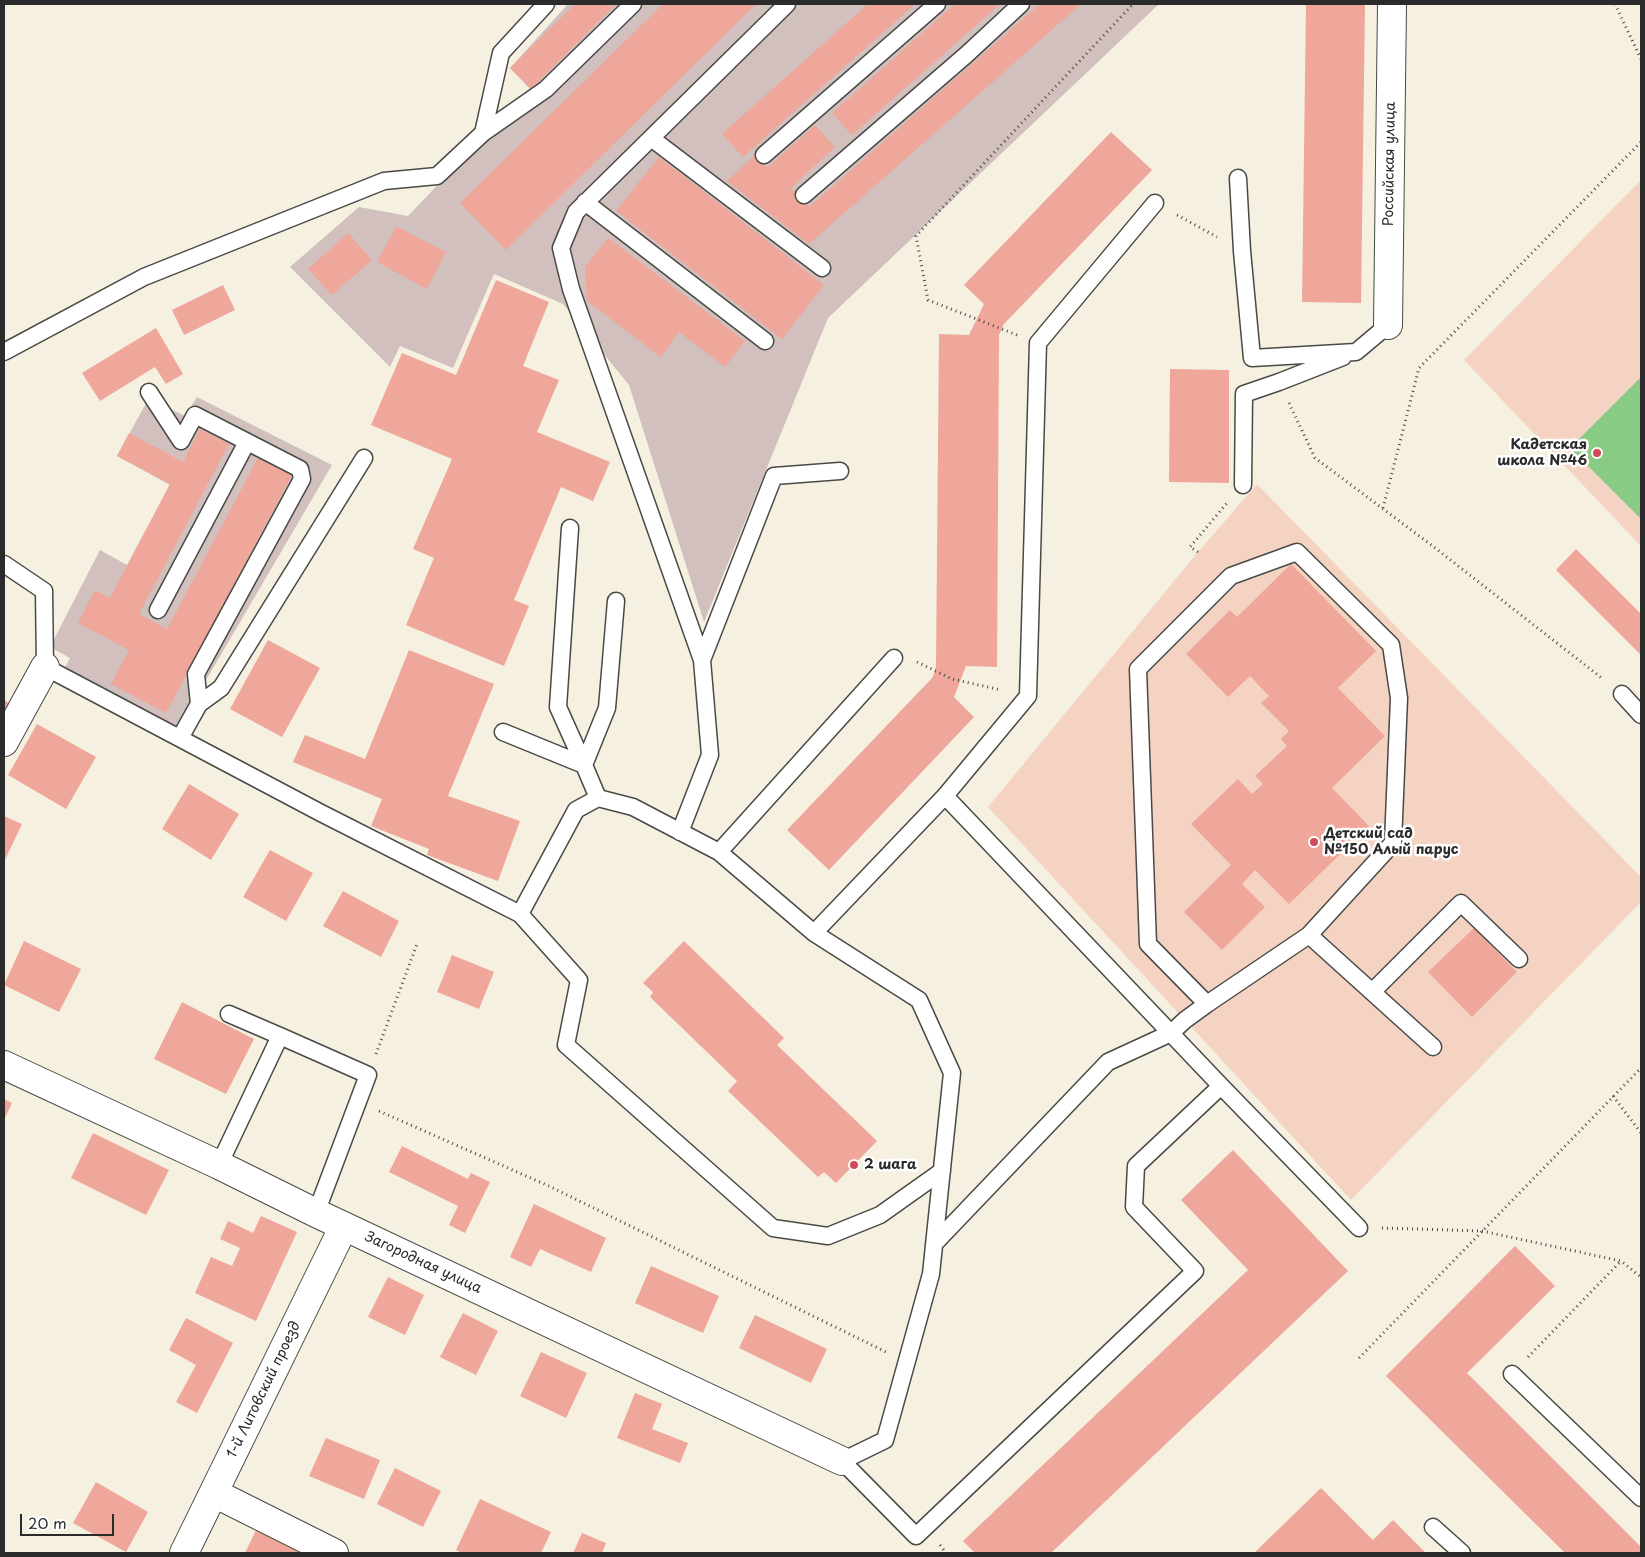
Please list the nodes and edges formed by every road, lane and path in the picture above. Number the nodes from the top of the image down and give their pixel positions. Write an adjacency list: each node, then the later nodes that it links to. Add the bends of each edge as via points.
1 (546, 4): 10 (lane, via 501,53)
2 (633, 4): 10 (lane, via 546,88)
3 (786, 4): 11 (lane)
4 (937, 4): 13 (lane)
5 (1021, 4): 15 (lane)
6 (1133, 4): 22 (path, via 916,236 928,300)
7 (1392, 4): 20 (street, Российская улица)
8 (1615, 4): 9 (path)
9 (1641, 59)
10 (483, 133): 23 (lane, via 437,176 384,181 144,278)
11 (651, 138): 16 (lane); 19 (lane)
12 (1641, 142): 31 (path, via 1419,368)
13 (764, 155)
14 (1238, 178): 18 (lane)
15 (804, 195)
16 (585, 202): 21 (lane); 38 (lane, via 576,212 561,248 571,288)
17 (1155, 203): 18 (path); 22 (lane)
18 (1242, 251): 24 (lane, via 1252,358)
19 (822, 268)
20 (1388, 325): 24 (lane)
21 (765, 341)
22 (1038, 343): 41 (lane)
23 (4, 352)
24 (1356, 352): 25 (lane)
25 (1279, 382): 30 (lane, via 1244,394); 31 (path, via 1315,458)
26 (149, 392): 27 (lane, via 181,441 195,415)
27 (247, 442): 36 (lane); 42 (lane, via 300,468 302,479 196,674)
28 (364, 458): 42 (lane, via 221,688)
29 (840, 471): 38 (lane, via 774,476)
30 (1243, 485): 33 (path, via 1190,547)
31 (1383, 508): 40 (path)
32 (570, 528): 47 (lane, via 558,707)
33 (1198, 552)
34 (4, 564): 39 (lane, via 44,591)
35 (616, 601): 47 (lane, via 607,708)
36 (158, 610)
37 (894, 658): 41 (path, via 908,658 952,678); 51 (lane)
38 (702, 660): 50 (lane, via 710,755)
39 (45, 668): 45 (lane); 46 (street)
40 (1622, 694): 43 (lane)
41 (1028, 696): 48 (lane)
42 (199, 704): 45 (lane)
43 (1641, 715)
44 (503, 732): 47 (lane)
45 (180, 738): 52 (lane)
46 (4, 742)
47 (584, 765): 49 (lane)
48 (946, 796): 53 (lane); 60 (lane)
49 (598, 798): 50 (lane, via 634,807); 52 (lane, via 576,810)
50 (680, 832): 51 (lane)
51 (719, 852): 53 (lane)
52 (520, 914): 71 (lane, via 579,980 566,1045 773,1228 828,1236 880,1215)
53 (814, 933): 71 (lane, via 919,1000 952,1073)
54 (1309, 935): 57 (lane); 58 (lane); 58 (lane, via 1393,843 1399,698 1391,646 1296,552 1231,576 1138,668 1148,944)
55 (418, 944): 65 (path)
56 (1518, 959): 57 (lane, via 1460,903)
57 (1372, 992): 62 (lane)
58 (1207, 1004): 60 (lane)
59 (230, 1014): 61 (lane)
60 (1171, 1033): 66 (lane); 76 (lane, via 1108,1062)
61 (280, 1036): 65 (lane); 70 (lane)
62 (1433, 1047)
63 (4, 1065): 70 (street, Загородная улица)
64 (1641, 1068): 67 (path)
65 (368, 1075): 68 (lane)
66 (1221, 1086): 74 (lane); 82 (lane, via 1136,1166 1134,1206 1195,1271 916,1536)
67 (1613, 1096): 69 (path); 75 (path)
68 (359, 1102): 72 (lane); 80 (path, via 552,1187)
69 (1641, 1133)
70 (219, 1165): 72 (street, Загородная улица)
71 (942, 1171): 76 (lane)
72 (316, 1213): 73 (street, Загородная улица)
73 (344, 1226): 82 (street, Загородная улица); 83 (street, 1-й Литовский проезд)
74 (1359, 1228): 75 (path)
75 (1482, 1231): 77 (path); 79 (path)
76 (934, 1244): 80 (lane, via 931,1274)
77 (1621, 1261): 78 (path); 81 (path)
78 (1641, 1277)
79 (1359, 1358)
80 (906, 1362): 82 (lane, via 885,1440)
81 (1512, 1374): 84 (lane)
82 (842, 1461)
83 (214, 1493): 86 (street, 1-й Литовский проезд); 87 (street)
84 (1641, 1498)
85 (1433, 1527): 88 (lane)
86 (184, 1553)
87 (334, 1553)
88 (1462, 1553)

